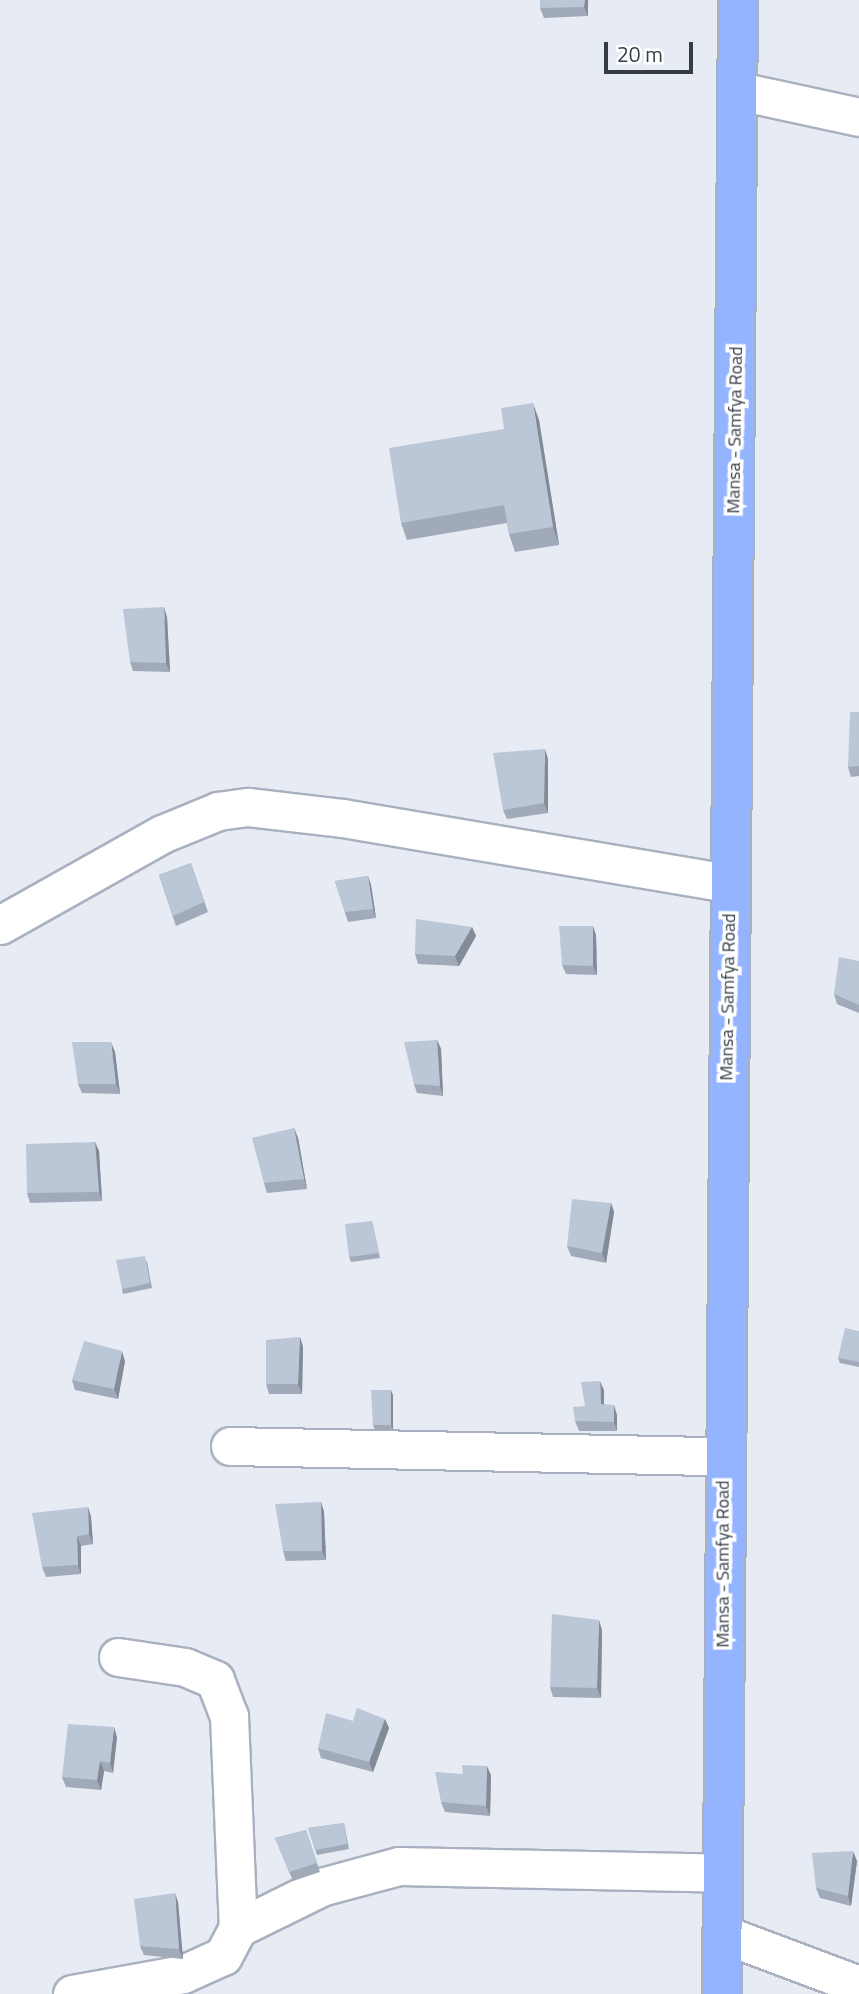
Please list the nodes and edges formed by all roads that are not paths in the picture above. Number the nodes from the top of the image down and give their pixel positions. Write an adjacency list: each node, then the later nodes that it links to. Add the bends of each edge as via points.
1 (738, 0): 2 (main road, Mansa - Samfya Road)
2 (739, 91): 3 (street); 4 (main road, Mansa - Samfya Road)
3 (859, 117)
4 (729, 883): 5 (street, via 342,818 248,807 218,811 162,834); 7 (main road, Mansa - Samfya Road)
5 (0, 925)
6 (230, 1446): 7 (street)
7 (723, 1456): 9 (main road, Mansa - Samfya Road)
8 (118, 1657): 10 (street, via 185,1667 215,1680 229,1716)
9 (723, 1873): 10 (street, via 398,1866 321,1887); 11 (main road, Mansa - Samfya Road)
10 (238, 1928): 13 (street, via 223,1956 183,1974)
11 (723, 1934): 12 (street); 14 (main road, Mansa - Samfya Road)
12 (859, 1985)
13 (72, 1994)
14 (722, 1994)

